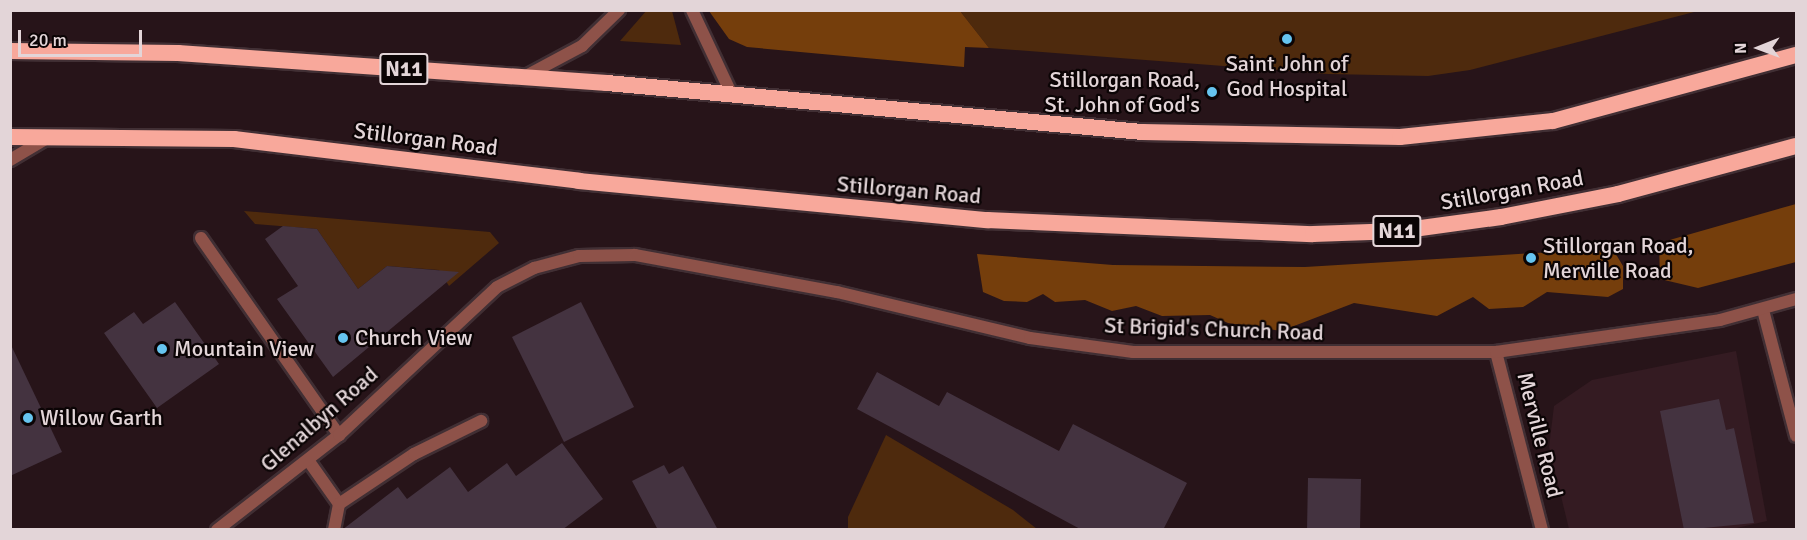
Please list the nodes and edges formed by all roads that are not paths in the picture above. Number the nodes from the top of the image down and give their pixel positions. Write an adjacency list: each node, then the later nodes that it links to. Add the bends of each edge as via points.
1 (619, 10): 5 (street, via 582,46)
2 (692, 10): 6 (street)
3 (10, 51): 5 (highway, N11, via 178,53)
4 (1797, 56): 6 (highway, N11, via 1553,122 1400,137 1142,132)
5 (523, 78): 6 (highway, N11)
6 (732, 95)
7 (50, 136): 8 (highway, Stillorgan Road / N11); 9 (highway, Stillorgan Road / N11, via 234,139 579,181 987,220 1313,234 1399,231 1501,218 1618,194); 10 (street)
8 (10, 138)
9 (1797, 146)
10 (10, 160)
11 (201, 238): 17 (street)
12 (635, 255): 15 (street, St Brigid's Church Road, via 837,292 1030,338 1133,352); 17 (street, Glenalbyn Road, via 579,256 534,268 497,287)
13 (1797, 299): 14 (street, St Brigid's Church Road)
14 (1763, 310): 15 (street, St Brigid's Church Road); 18 (street)
15 (1496, 352): 23 (street, Merville Road)
16 (481, 421): 20 (street, via 414,454)
17 (339, 435): 19 (street, Glenalbyn Road)
18 (1797, 436)
19 (308, 460): 20 (street); 21 (street, Glenalbyn Road)
20 (339, 504): 22 (street)
21 (218, 530)
22 (334, 530)
23 (1542, 530)

